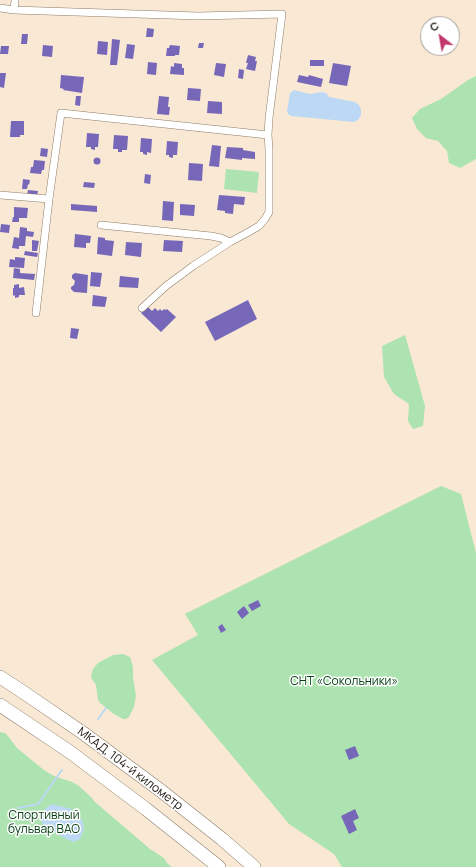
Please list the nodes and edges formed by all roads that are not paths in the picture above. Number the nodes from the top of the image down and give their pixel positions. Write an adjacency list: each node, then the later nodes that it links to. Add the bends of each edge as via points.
1 (14, 0): 3 (street)
2 (0, 8): 3 (street)
3 (14, 10): 4 (street, via 198,16 282,14)
4 (268, 135): 6 (street, via 61,113); 8 (street, via 269,212 259,226)
5 (0, 195): 6 (street)
6 (49, 199): 10 (street)
7 (101, 225): 8 (street, via 211,236)
8 (230, 242): 9 (street, via 187,270)
9 (142, 308)
10 (36, 312)
11 (0, 677): 14 (highway, МКАД, 104-й километр, via 160,790)
12 (0, 705): 13 (highway, МКАД, 104-й километр, via 70,752)
13 (219, 867)
14 (254, 867)

